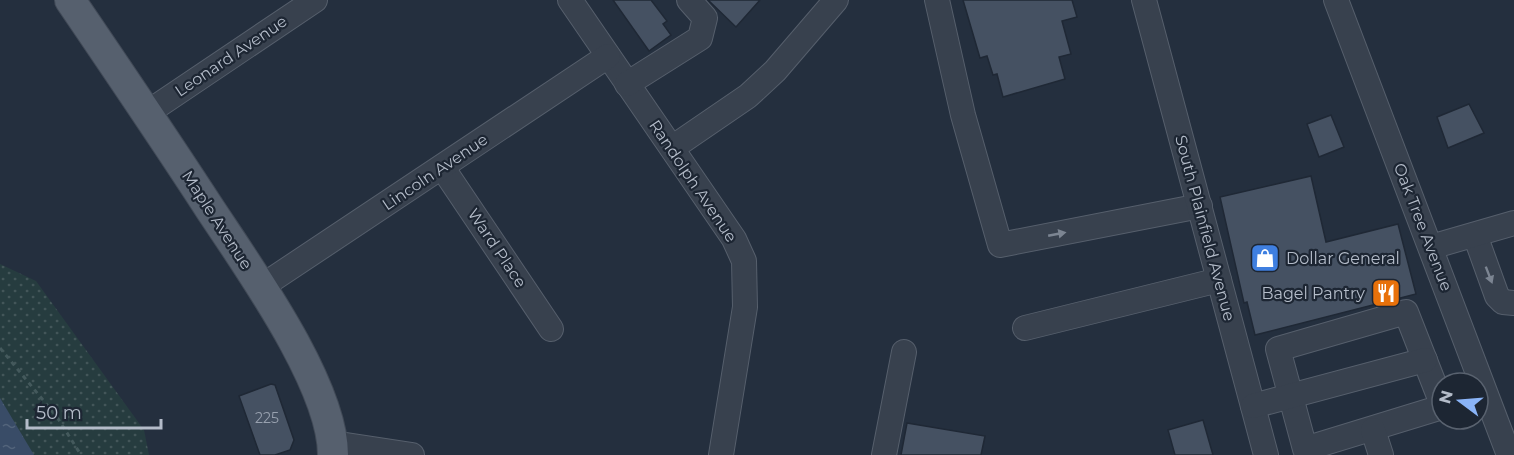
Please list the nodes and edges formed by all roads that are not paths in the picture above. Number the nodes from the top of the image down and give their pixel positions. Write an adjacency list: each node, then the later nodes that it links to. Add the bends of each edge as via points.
1 (70, 0): 11 (main road, Maple Avenue)
2 (315, 0): 11 (street, Leonard Avenue)
3 (570, 0): 9 (street, Randolph Avenue)
4 (689, 0): 10 (street, via 705,18 700,38)
5 (836, 0): 12 (street, via 775,71 748,96)
6 (937, 0): 14 (street, one-way to 14, via 963,115 1000,245)
7 (1144, 0): 14 (street, South Plainfield Avenue)
8 (1336, 0): 17 (street, Oak Tree Avenue)
9 (608, 56): 10 (street, Randolph Avenue); 13 (street, Lincoln Avenue)
10 (627, 84): 12 (street, Randolph Avenue)
11 (147, 113): 19 (main road, Maple Avenue)
12 (672, 148): 35 (street, Randolph Avenue, via 734,239 744,261 745,307)
13 (442, 167): 19 (street, Lincoln Avenue); 22 (street, Ward Place)
14 (1200, 206): 18 (street, South Plainfield Avenue)
15 (1514, 223): 16 (street)
16 (1474, 235): 17 (street); 20 (street, one-way to 20, via 1497,296 1503,302)
17 (1431, 247): 25 (street, Oak Tree Avenue)
18 (1219, 280): 21 (street); 28 (street, South Plainfield Avenue)
19 (261, 286): 33 (main road, Maple Avenue, via 316,386)
20 (1514, 303)
21 (1025, 328)
22 (551, 329)
23 (904, 351): 36 (street)
24 (1425, 360): 26 (street); 27 (street); 27 (street, via 1406,312 1278,349)
25 (1474, 371)
26 (1430, 374)
27 (1291, 395): 28 (street); 31 (street, via 1305,449)
28 (1253, 406): 37 (street, South Plainfield Avenue)
29 (1490, 409): 32 (street, Oak Tree Avenue)
30 (1430, 410): 31 (street)
31 (1373, 430): 38 (street)
32 (1508, 442)
33 (333, 449): 34 (street)
34 (412, 455)
35 (721, 455)
36 (884, 455)
37 (1266, 455)
38 (1381, 455)

